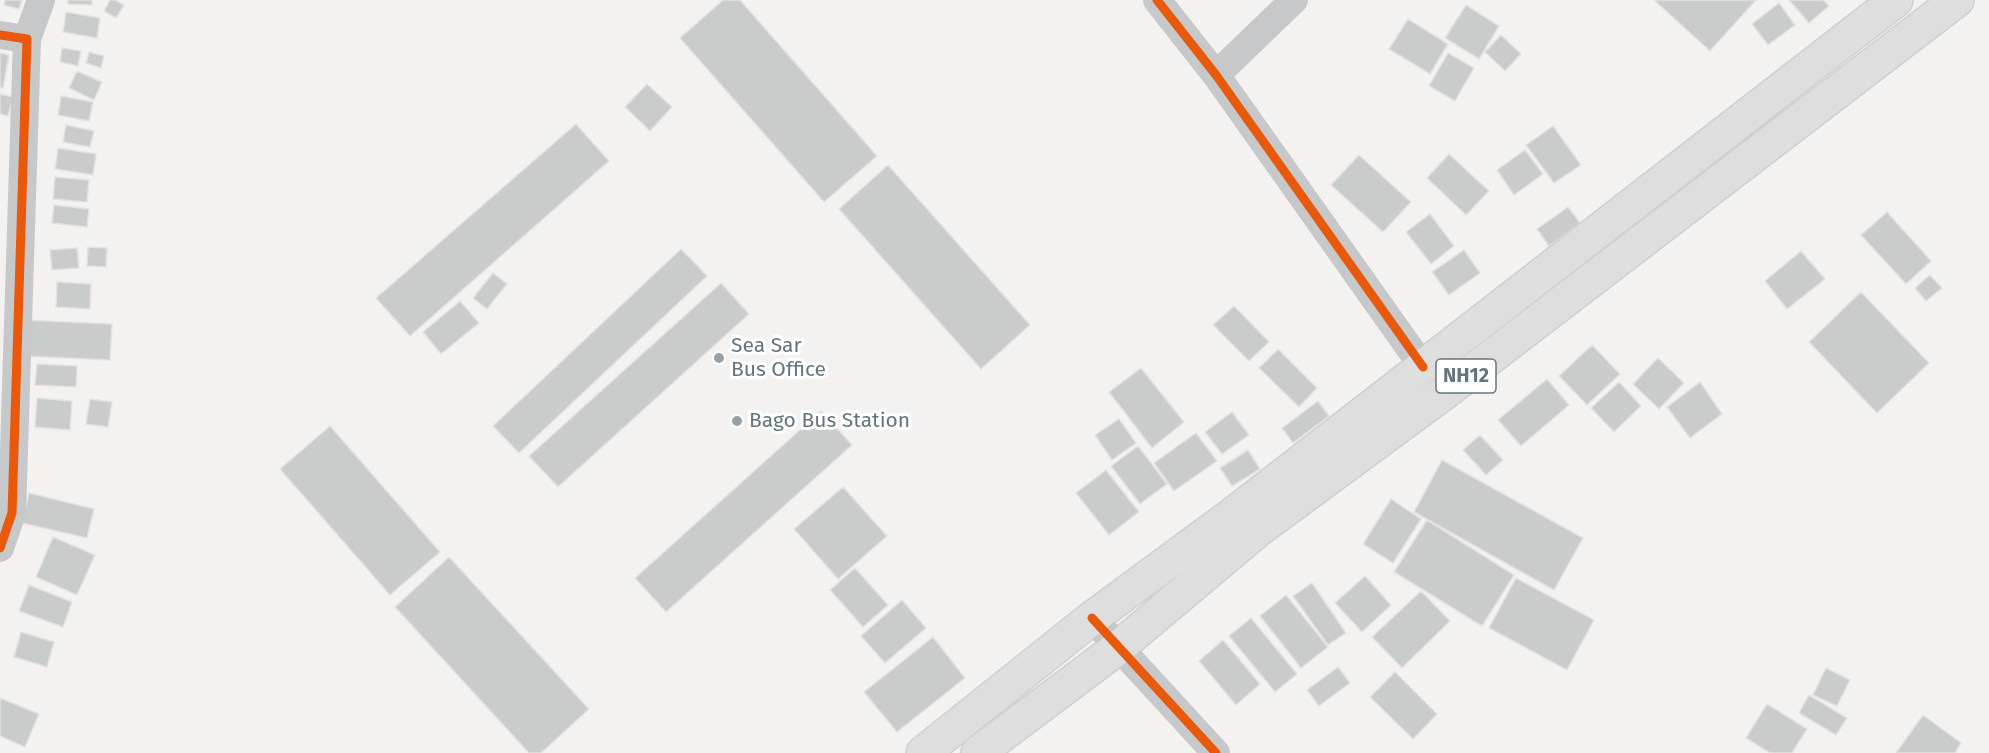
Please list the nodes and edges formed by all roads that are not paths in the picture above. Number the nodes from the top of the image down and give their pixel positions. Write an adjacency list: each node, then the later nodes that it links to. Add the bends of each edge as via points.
1 (41, 0): 6 (street)
2 (1157, 0): 7 (street)
3 (1294, 0): 7 (street)
4 (1896, 0): 8 (highway, NH12)
5 (1956, 0): 12 (highway, NH12, via 1444,393 1258,530)
6 (14, 37): 9 (street)
7 (1216, 75): 8 (street)
8 (1423, 367): 11 (highway, NH12)
9 (6, 511): 10 (street)
10 (0, 548)
11 (1092, 618): 12 (street); 13 (highway, NH12)
12 (1119, 647): 14 (highway, NH12); 15 (street)
13 (923, 753)
14 (978, 753)
15 (1216, 753)

